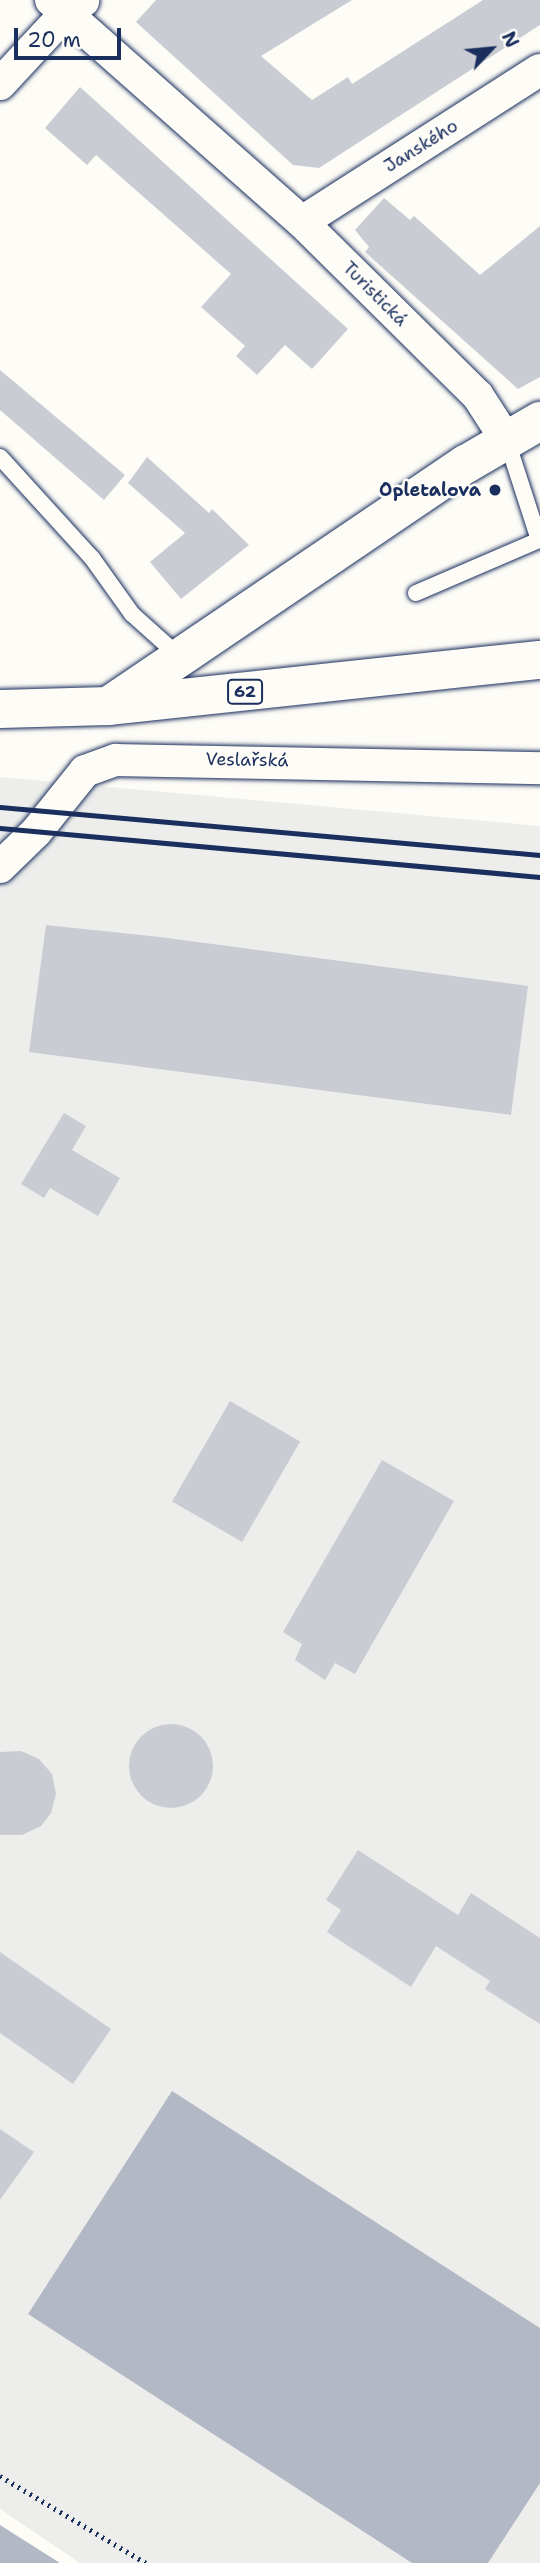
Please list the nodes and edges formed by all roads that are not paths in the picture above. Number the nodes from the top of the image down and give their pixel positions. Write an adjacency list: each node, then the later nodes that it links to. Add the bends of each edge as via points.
1 (67, 4): 3 (street); 4 (street, Turistická)
2 (540, 71): 4 (street, Janského)
3 (0, 84)
4 (302, 222): 6 (street, Turistická, via 478,396)
5 (540, 421): 6 (main road)
6 (507, 441): 8 (lane, Turistická, via 538,540); 9 (main road)
7 (0, 457): 9 (lane, via 92,558 132,614)
8 (416, 593)
9 (180, 657): 11 (main road)
10 (540, 660): 11 (main road, 62)
11 (108, 706): 12 (main road, 62)
12 (0, 709)
13 (540, 768): 14 (street, Veslařská, via 116,760 85,771 36,832)
14 (0, 867)

